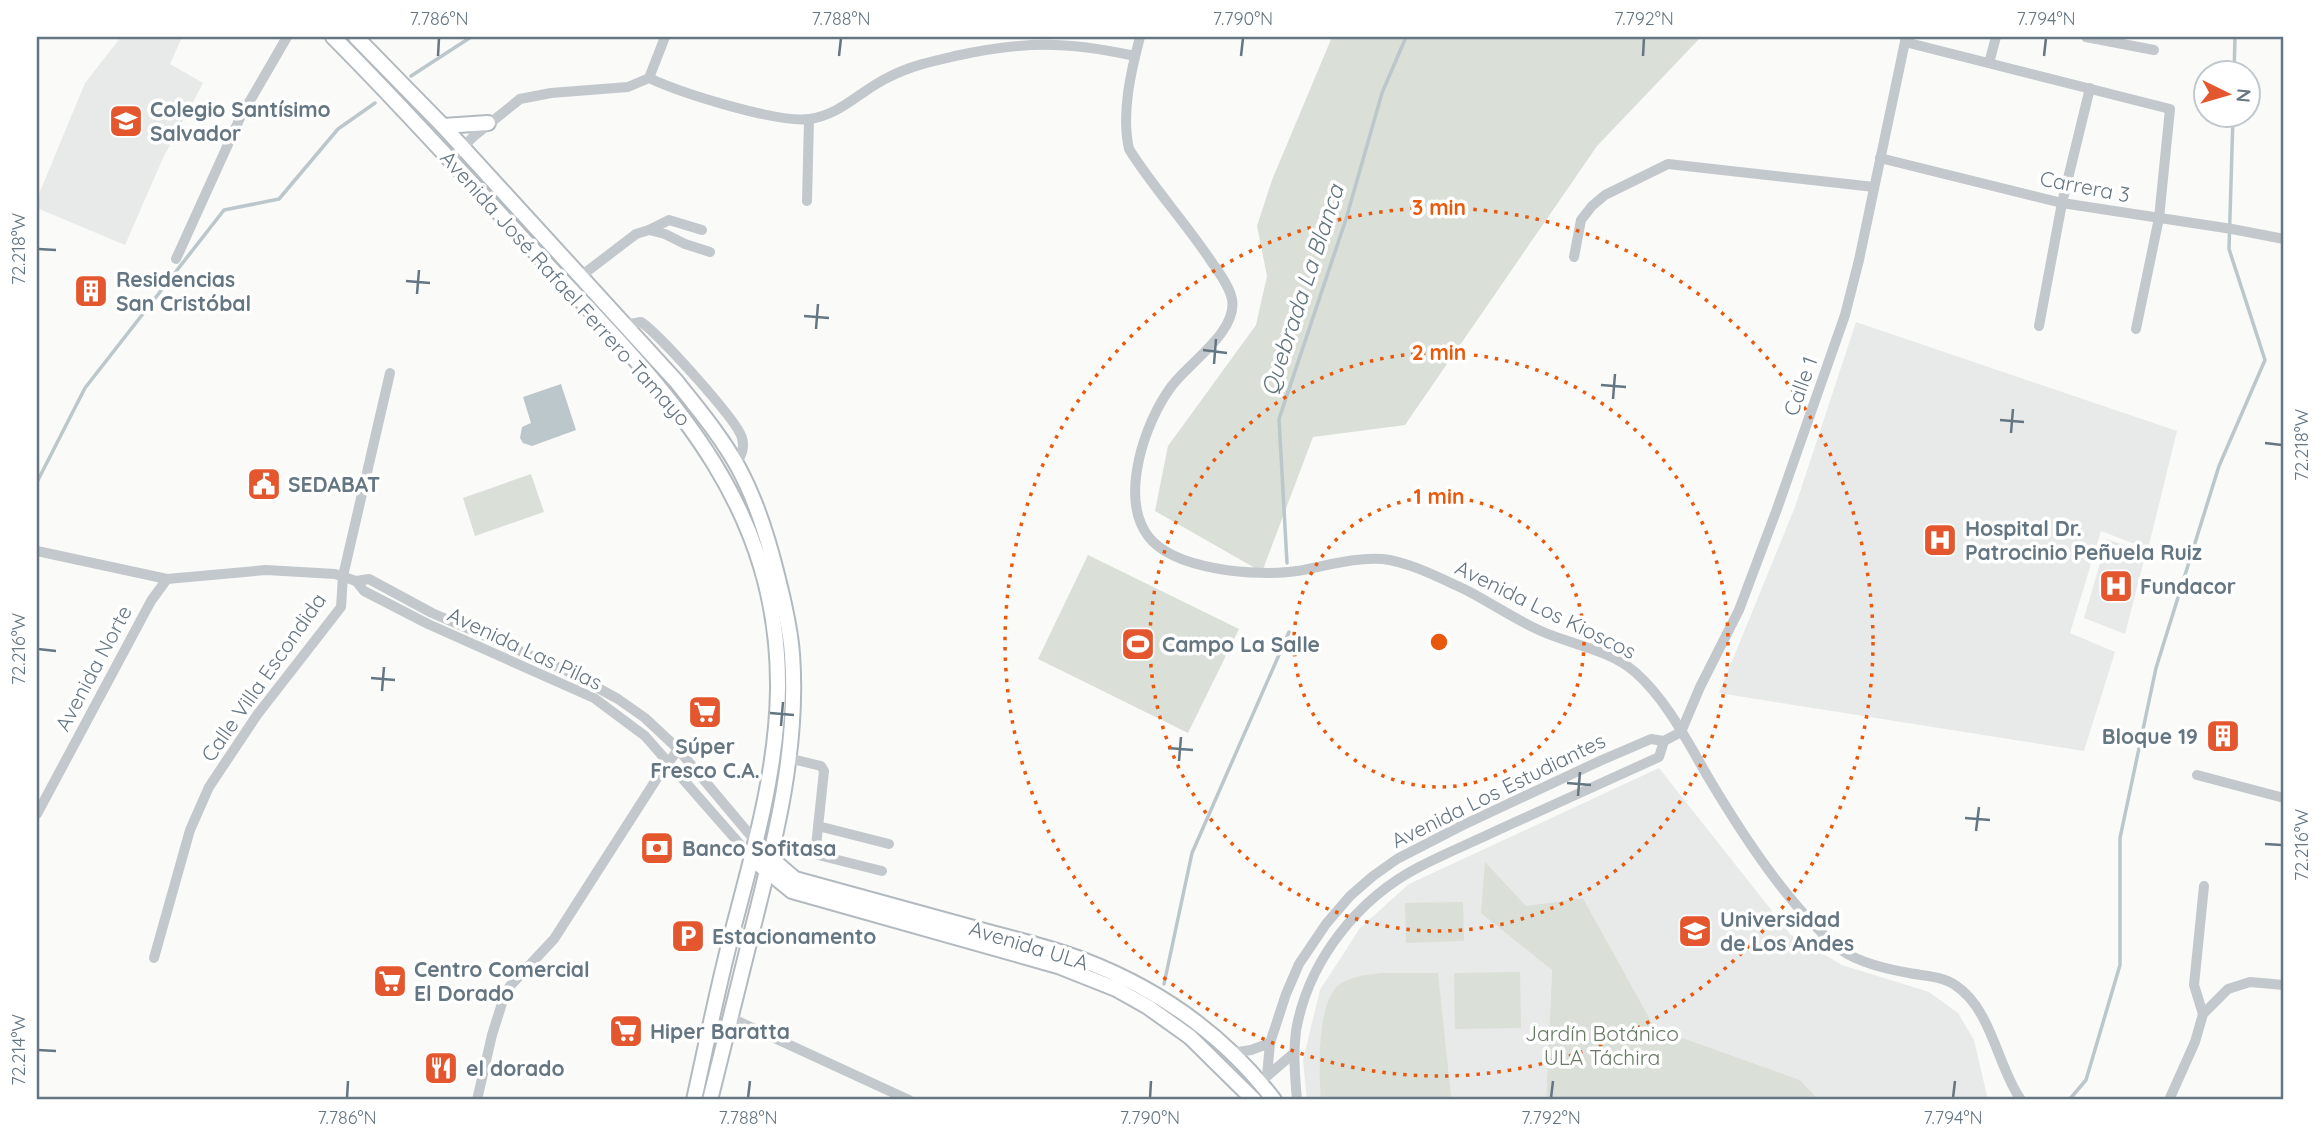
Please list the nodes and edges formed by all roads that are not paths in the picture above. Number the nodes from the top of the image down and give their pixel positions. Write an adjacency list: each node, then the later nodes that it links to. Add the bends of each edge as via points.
1 (286, 37): 29 (street, via 237,125)
2 (333, 37): 19 (street, Avenida José Rafael Ferrero Tamayo)
3 (356, 37): 16 (street, Avenida José Rafael Ferrero Tamayo)
4 (665, 37): 12 (street)
5 (1140, 37): 10 (street, Avenida Los Kioscos)
6 (1996, 37): 11 (street)
7 (2086, 37): 9 (street)
8 (1906, 39): 11 (street); 18 (street, Calle 1)
9 (2154, 50)
10 (1135, 56): 14 (street, via 1054,44 988,49 887,77 842,107); 40 (street, Avenida Los Kioscos, via 1125,131 1129,149 1204,250 1232,299 1225,327 1172,385 1140,452 1135,494 1145,533 1162,551 1213,567 1269,573 1338,561 1385,559 1413,568 1542,632 1619,660 1656,695)
11 (1989, 63): 13 (street)
12 (649, 78): 14 (street, via 674,90 764,114); 15 (street, via 628,87 520,99)
13 (2090, 88): 22 (street); 23 (street, via 2170,109)
14 (809, 119): 21 (street)
15 (488, 123): 16 (street); 17 (street)
16 (443, 126): 17 (street, Avenida José Rafael Ferrero Tamayo)
17 (462, 147): 19 (street); 30 (street, Avenida José Rafael Ferrero Tamayo)
18 (1880, 158): 20 (street, Calle 1); 22 (street, Carrera 3)
19 (451, 159): 49 (street, Avenida José Rafael Ferrero Tamayo, via 679,412 715,462 751,535 771,618 778,689)
20 (1874, 187): 28 (street, via 1668,164 1592,206 1581,220); 40 (street, Calle 1, via 1845,316 1777,509 1738,610)
21 (807, 201)
22 (2062, 203): 23 (street, Carrera 3); 32 (street)
23 (2159, 218): 26 (street, Carrera 3); 33 (street)
24 (649, 230): 25 (street, via 669,220); 27 (street); 30 (street, via 636,234)
25 (702, 230)
26 (2284, 239)
27 (710, 252)
28 (1574, 257)
29 (176, 259)
30 (581, 276): 31 (street, Avenida José Rafael Ferrero Tamayo)
31 (625, 325): 35 (street, Avenida José Rafael Ferrero Tamayo, via 676,381); 35 (street, via 641,322 652,328 738,430 743,447)
32 (2039, 326)
33 (2136, 329)
34 (390, 373): 37 (street, Calle Villa Escondida)
35 (736, 464): 43 (street, Avenida José Rafael Ferrero Tamayo, via 768,539 784,601 793,664)
36 (37, 551): 38 (street, Avenida Las Pilas)
37 (343, 576): 38 (street, Avenida Las Pilas, via 266,570); 39 (street, Avenida Las Pilas); 55 (street, Calle Villa Escondida, via 341,607 257,715 209,787 190,830)
38 (167, 579): 47 (street, Avenida Norte)
39 (356, 580): 42 (street, Avenida Las Pilas, via 369,579 432,613 588,681 645,718); 44 (street, Avenida Las Pilas, via 365,591 428,624 594,698 645,736)
40 (1681, 732): 41 (street, Avenida Los Estudiantes); 70 (street, Avenida Los Kioscos, via 1755,853 1816,925 1838,948 1864,960 1956,985 1986,1024 2011,1087)
41 (1664, 741): 59 (street, Avenida Los Estudiantes, via 1651,739 1602,760 1461,826 1373,876 1342,905 1299,964); 60 (street, Avenida Los Estudiantes, via 1659,757 1419,867 1371,900 1334,941 1316,970)
42 (678, 750): 44 (street); 49 (street, Avenida Las Pilas)
43 (788, 758): 48 (street, via 821,766 824,771); 52 (street, Avenida José Rafael Ferrero Tamayo)
44 (668, 762): 51 (street, Avenida Las Pilas); 64 (street, via 554,939 503,997)
45 (2197, 775): 46 (street)
46 (2284, 798)
47 (37, 814)
48 (818, 826): 50 (street); 53 (street, via 818,855)
49 (756, 842): 51 (street, Avenida José Rafael Ferrero Tamayo); 52 (street, Avenida ULA)
50 (889, 844)
51 (752, 858): 52 (street, Avenida ULA); 65 (street, Avenida José Rafael Ferrero Tamayo)
52 (769, 865): 58 (street, Avenida José Rafael Ferrero Tamayo); 61 (street, Avenida ULA, via 795,879 1045,947 1117,974 1149,989); 63 (street, Avenida ULA, via 792,891 1058,966 1116,989 1191,1037)
53 (882, 871)
54 (2204, 886): 57 (street, via 2194,985)
55 (154, 958)
56 (2284, 985): 57 (street, via 2250,982 2228,989)
57 (2203, 1014): 71 (street)
58 (731, 1018): 66 (street, Avenida José Rafael Ferrero Tamayo); 67 (street)
59 (1270, 1043): 61 (street); 62 (street, Avenida Los Estudiantes)
60 (1294, 1052): 62 (street); 69 (street, Avenida Los Estudiantes)
61 (1231, 1053): 62 (street, Avenida ULA)
62 (1264, 1079): 63 (street); 68 (street, Avenida ULA)
63 (1253, 1098)
64 (477, 1100)
65 (694, 1100)
66 (710, 1100)
67 (909, 1100)
68 (1274, 1100)
69 (1297, 1100)
70 (2021, 1100)
71 (2169, 1100)

